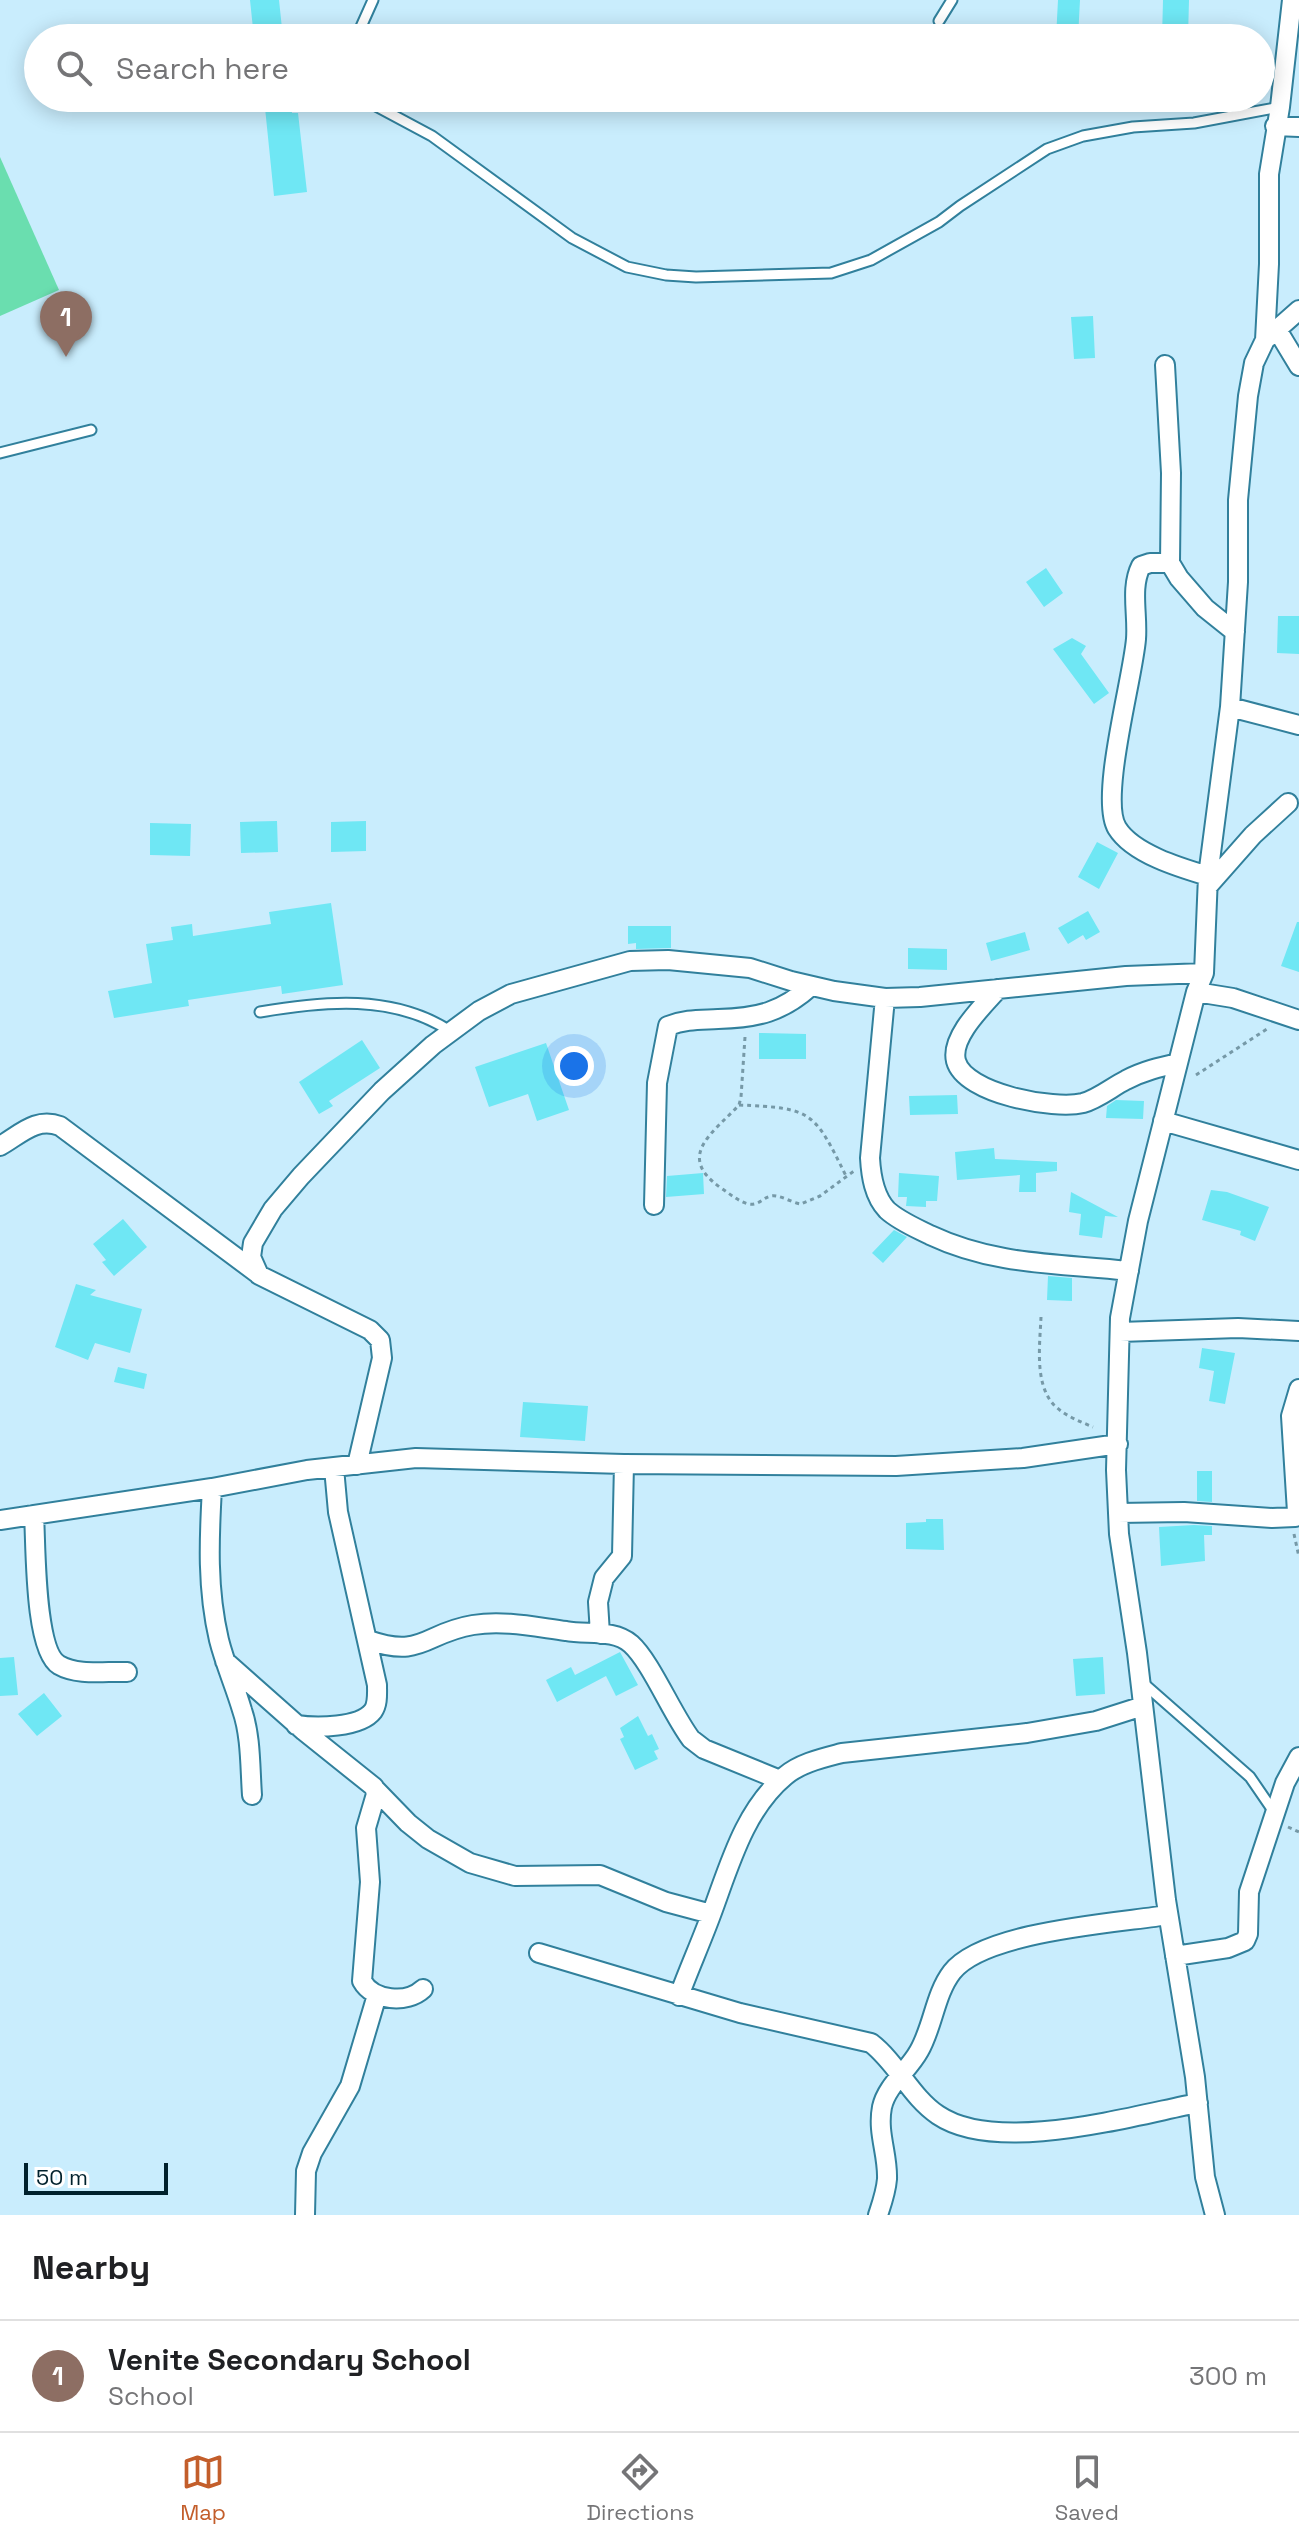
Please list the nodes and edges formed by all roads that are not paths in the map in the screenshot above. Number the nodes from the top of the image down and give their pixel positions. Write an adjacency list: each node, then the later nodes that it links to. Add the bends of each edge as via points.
1 (373, 0): 5 (lane)
2 (952, 0): 4 (lane)
3 (1292, 0): 6 (street)
4 (939, 21)
5 (362, 24)
6 (1280, 107): 7 (lane); 10 (street)
7 (1275, 108)
8 (387, 112): 9 (lane, via 432,136 572,238 627,267 666,275 760,277 831,273 871,260 939,222 1047,149 1083,136)
9 (1253, 112)
10 (1275, 126): 11 (street); 13 (street, via 1269,174)
11 (1299, 127)
12 (1299, 310): 13 (street)
13 (1270, 334): 15 (street); 19 (street, via 1254,363 1248,396 1238,500)
14 (1165, 365): 18 (street)
15 (1299, 366)
16 (91, 430): 17 (lane)
17 (0, 453)
18 (1170, 563): 19 (street, via 1205,608); 23 (street, via 1141,566 1135,584 1136,640 1112,810 1117,827 1152,856)
19 (1235, 632): 20 (street)
20 (1230, 707): 21 (street); 23 (street)
21 (1299, 725)
22 (1288, 803): 23 (street)
23 (1208, 881): 24 (street)
24 (1204, 973): 26 (street); 27 (street)
25 (811, 986): 28 (street); 31 (street, via 750,968 630,961 511,994); 36 (street, via 766,1014 684,1019 668,1026 657,1083)
26 (998, 989): 28 (street); 32 (street, via 958,1042 956,1060 964,1076 989,1089 1044,1103 1083,1103 1150,1069)
27 (1196, 992): 30 (street); 32 (street)
28 (885, 998): 37 (street, via 870,1161 871,1177 887,1210 952,1246 1013,1262)
29 (260, 1012): 31 (lane, via 301,1005 393,1006)
30 (1293, 1018)
31 (450, 1031): 38 (street, via 382,1091 273,1209 253,1243 251,1257)
32 (1178, 1063): 33 (street)
33 (1163, 1121): 35 (street); 37 (street)
34 (0, 1146): 38 (street, via 39,1122 60,1126)
35 (1299, 1160)
36 (654, 1205)
37 (1129, 1271): 40 (street)
38 (259, 1275): 44 (street, via 370,1330 380,1340 382,1358)
39 (1299, 1331): 40 (street)
40 (1120, 1332): 42 (street)
41 (1299, 1389): 47 (street, via 1291,1416 1297,1512 1292,1519)
42 (1117, 1439): 43 (street, via 1023,1458 896,1466); 47 (street)
43 (624, 1464): 44 (street, via 416,1458); 50 (street, via 622,1556 604,1578 598,1602)
44 (357, 1465): 45 (street)
45 (334, 1468): 46 (street); 51 (street, via 338,1512)
46 (212, 1488): 48 (street); 52 (street, via 209,1580)
47 (1118, 1513): 54 (street)
48 (34, 1515): 49 (street); 53 (street, via 37,1594 50,1655 75,1671)
49 (0, 1520)
50 (600, 1634): 51 (street, via 501,1623 473,1625 401,1649); 58 (street, via 631,1644 691,1739)
51 (368, 1640): 56 (street, via 377,1685 372,1713 335,1726)
52 (225, 1661): 56 (street); 60 (street, via 245,1723)
53 (127, 1672)
54 (1140, 1681): 55 (street); 61 (lane, via 1250,1777)
55 (1143, 1706): 58 (street, via 1027,1733 842,1753); 63 (street)
56 (296, 1725): 59 (street)
57 (1299, 1757): 61 (street)
58 (780, 1780): 62 (street, via 750,1819)
59 (376, 1790): 62 (street, via 428,1839 470,1863 515,1876 600,1875); 67 (street, via 366,1828 370,1882 362,1971 364,1986)
60 (252, 1795)
61 (1274, 1813): 65 (street, via 1249,1892 1245,1941)
62 (711, 1914): 68 (street)
63 (1168, 1915): 65 (street); 69 (street, via 1064,1930 979,1952 953,1971 919,2052)
64 (539, 1953): 68 (street)
65 (1175, 1956): 70 (street)
66 (423, 1989): 67 (street, via 411,1998)
67 (377, 1995): 71 (street, via 350,2086 306,2171)
68 (679, 1996): 69 (street, via 871,2043)
69 (902, 2075): 70 (street, via 936,2115 983,2132 1036,2132); 72 (street, via 883,2102 887,2178)
70 (1198, 2103): 73 (street, via 1205,2177)
71 (305, 2215)
72 (878, 2215)
73 (1215, 2215)

